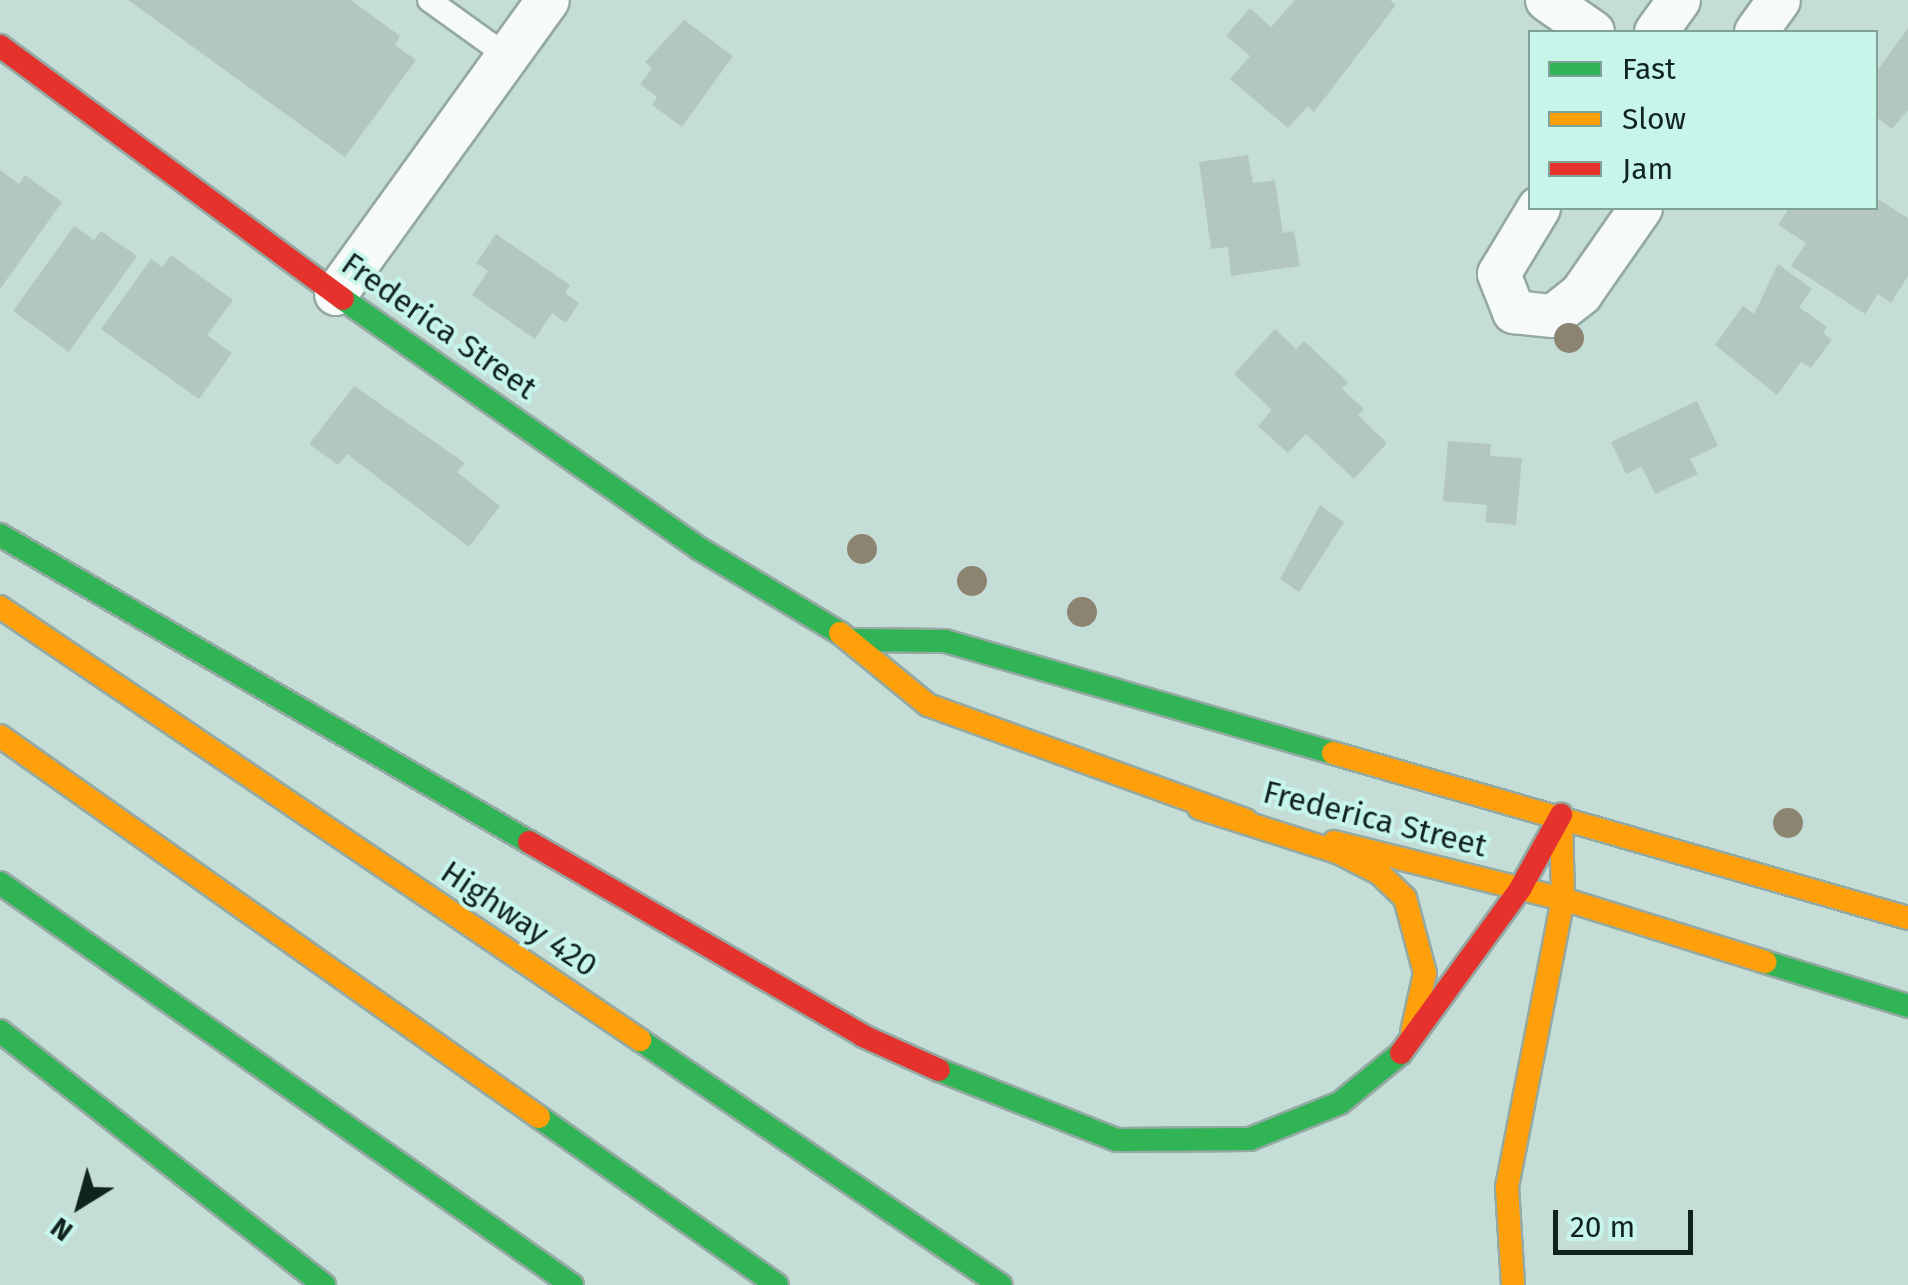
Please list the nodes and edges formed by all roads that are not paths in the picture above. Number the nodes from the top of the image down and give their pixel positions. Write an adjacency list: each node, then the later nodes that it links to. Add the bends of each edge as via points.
1 (429, 0): 10 (lane)
2 (548, 0): 10 (street)
3 (1547, 0): 6 (street)
4 (1679, 0): 7 (street)
5 (1779, 0): 8 (street)
6 (1589, 30)
7 (1657, 30)
8 (1757, 30)
9 (0, 46): 13 (main road, Frederica Street)
10 (507, 56): 13 (street)
11 (1538, 210): 12 (street, via 1499,274 1514,312 1553,316 1581,294)
12 (1640, 210)
13 (336, 294): 16 (main road, Frederica Street, via 700,549)
14 (0, 535): 26 (main road, via 863,1036 1019,1106 1117,1140 1250,1138 1340,1103)
15 (0, 607): 30 (main road, Highway 420)
16 (852, 640): 18 (main road, Frederica Street, via 928,705); 19 (main road, Frederica Street, via 945,641)
17 (0, 736): 29 (main road)
18 (1199, 808): 21 (main road, Frederica Street); 26 (main road, via 1337,852 1379,873 1406,898 1426,973)
19 (1560, 815): 21 (main road); 22 (main road); 23 (main road, Frederica Street)
20 (0, 883): 28 (main road)
21 (1520, 889): 22 (main road, Frederica Street); 26 (main road)
22 (1563, 899): 24 (main road, Frederica Street); 31 (main road, via 1507,1187)
23 (1908, 918)
24 (1908, 1006)
25 (0, 1031): 27 (main road)
26 (1408, 1047)
27 (324, 1285)
28 (572, 1285)
29 (777, 1285)
30 (1001, 1285)
31 (1513, 1285)

